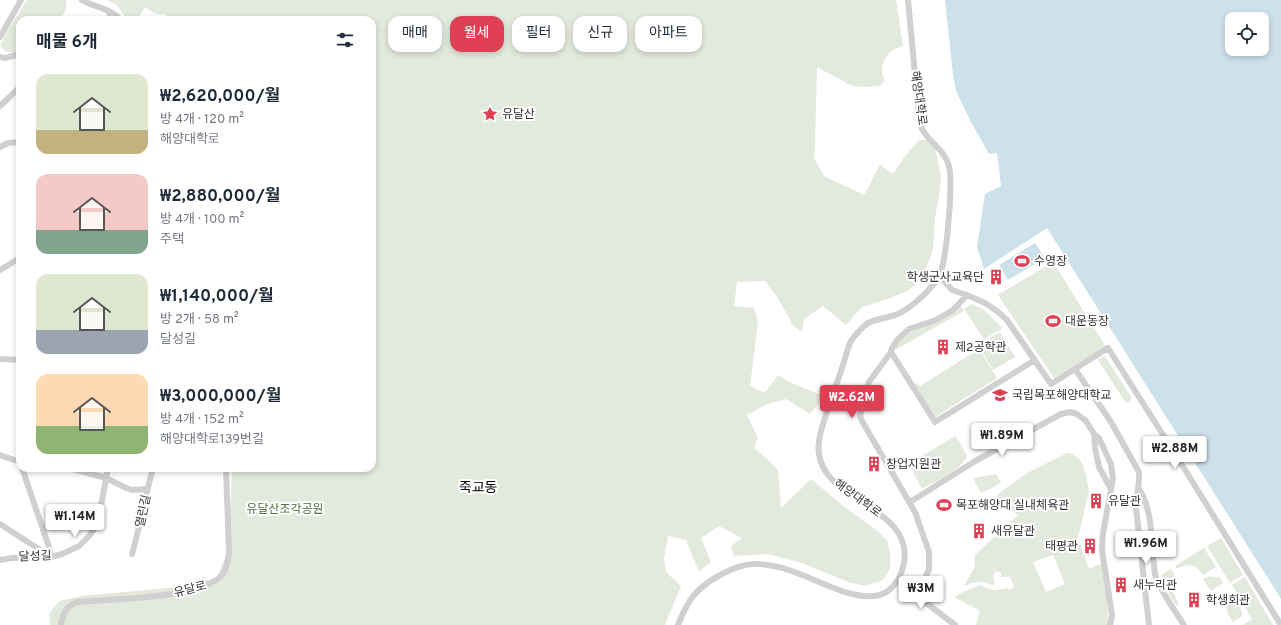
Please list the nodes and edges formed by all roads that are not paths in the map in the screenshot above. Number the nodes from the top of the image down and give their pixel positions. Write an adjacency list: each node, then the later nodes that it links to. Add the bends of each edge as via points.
1 (21, 0): 7 (street)
2 (82, 0): 4 (street)
3 (908, 0): 16 (street, 해양대학로, via 922,130 949,164 951,180 948,230)
4 (108, 11): 5 (street); 6 (street)
5 (111, 16)
6 (118, 16)
7 (0, 37)
8 (16, 55): 9 (street)
9 (0, 57)
10 (16, 91): 11 (street)
11 (0, 106)
12 (16, 142): 13 (street)
13 (0, 147)
14 (16, 260): 15 (street)
15 (0, 270)
16 (939, 276): 17 (street, via 952,290); 43 (street, 해양대학로, via 922,297 900,313 867,323 852,340 820,433 820,456 827,475 896,528 905,552 903,567 896,583 884,594 866,597 851,594 779,567 756,564 739,566 700,587 692,596)
17 (967, 295): 18 (street, via 953,310 936,320 905,331); 21 (street, via 985,303 1007,320)
18 (891, 352): 21 (street, via 935,422); 35 (street, via 869,382 860,416)
19 (0, 359): 20 (street)
20 (16, 360)
21 (1035, 360): 22 (street, via 1051,384)
22 (1074, 369): 34 (street, via 1111,422 1136,465 1139,472); 48 (street, via 1108,348)
23 (1094, 434): 33 (street, via 1100,467); 33 (street, via 1099,438 1111,464); 35 (street, via 1086,421 1077,414 1065,413 977,460)
24 (0, 455): 25 (street)
25 (16, 461)
26 (23, 472): 38 (street)
27 (84, 472): 31 (street)
28 (107, 472): 31 (street, 달성길)
29 (152, 472): 32 (street, 열린길)
30 (226, 472): 42 (street, 유달로, via 228,553 227,566 218,579 209,585 154,597 77,602 67,608)
31 (106, 478): 32 (street, via 132,490); 38 (street, 달성길, via 98,522 90,535 79,546)
32 (148, 489): 37 (street, 열린길)
33 (1111, 489): 45 (street, via 1102,550 1112,615)
34 (1139, 489): 46 (street, via 1136,508); 47 (street, via 1147,508 1155,575 1159,586)
35 (910, 502): 41 (street, via 929,552 929,569)
36 (0, 524): 38 (street)
37 (132, 554)
38 (51, 557): 39 (street, 달성길)
39 (0, 560)
40 (906, 580): 44 (street, via 912,592)
41 (922, 586)
42 (61, 625)
43 (678, 625)
44 (955, 625)
45 (1110, 625)
46 (1148, 625)
47 (1184, 625)
48 (1281, 625)

